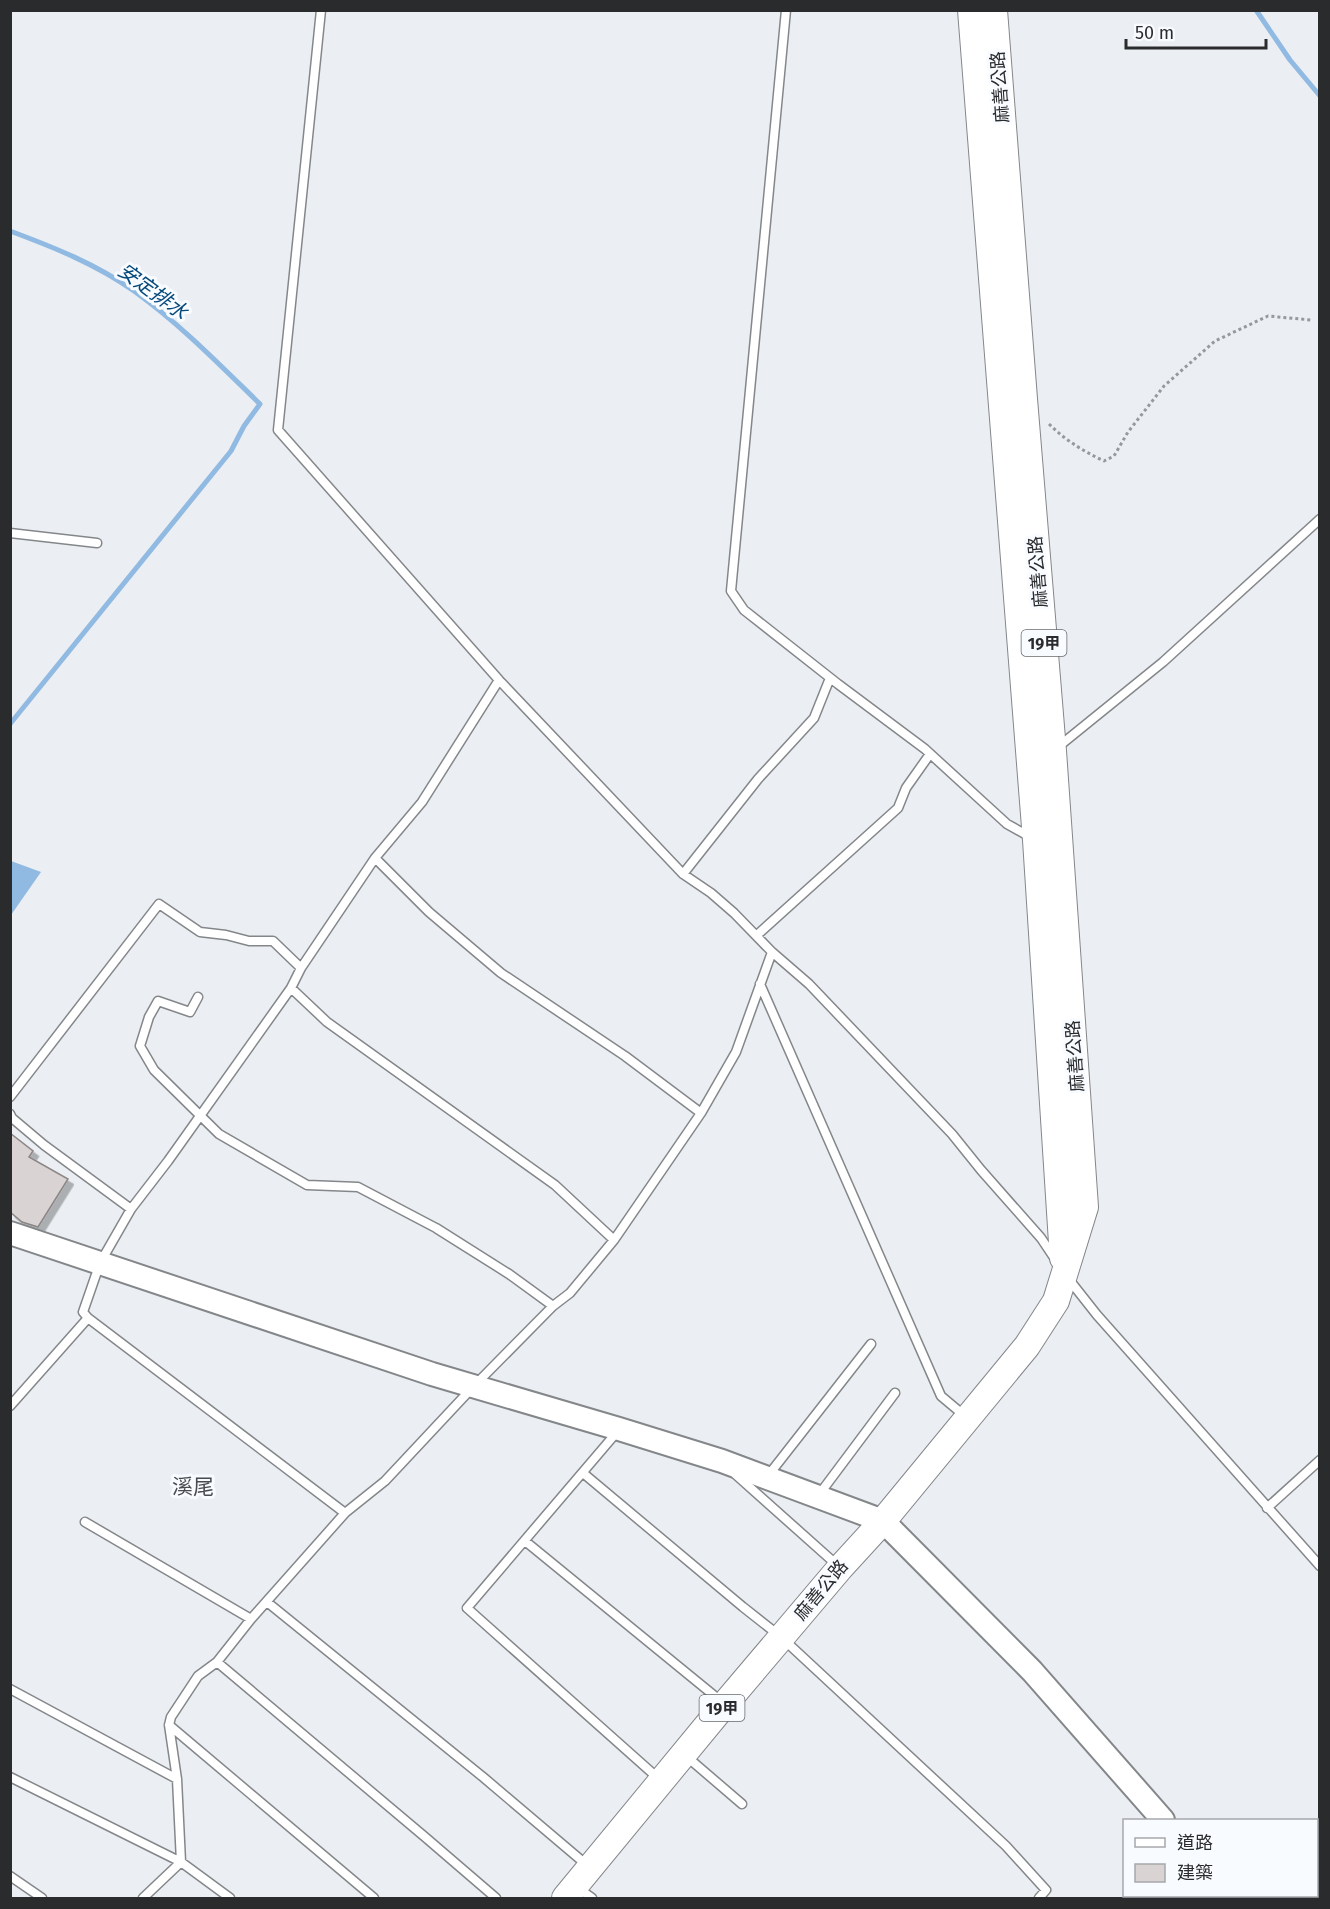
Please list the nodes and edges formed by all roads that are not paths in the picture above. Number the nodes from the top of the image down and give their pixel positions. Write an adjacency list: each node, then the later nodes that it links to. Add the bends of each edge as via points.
1 (321, 10): 9 (lane, via 278,430)
2 (786, 10): 8 (lane, via 731,591 744,610)
3 (971, 10): 12 (main road, 麻善公路 / 19甲)
4 (994, 10): 10 (main road, 麻善公路 / 19甲)
5 (1320, 519): 10 (lane, via 1163,662)
6 (10, 534): 7 (lane)
7 (97, 543)
8 (830, 678): 11 (lane); 14 (lane, via 814,718 758,779)
9 (499, 680): 13 (lane, via 422,802); 14 (lane)
10 (1053, 751): 12 (main road, 麻善公路 / 19甲)
11 (930, 754): 12 (lane, via 1007,824); 15 (lane, via 906,788 898,808)
12 (1048, 839): 29 (main road, 麻善公路 / 19甲, via 1085,1207)
13 (375, 858): 17 (lane); 22 (lane, via 429,912 501,973 625,1056)
14 (683, 874): 15 (lane, via 711,893)
15 (757, 935): 16 (lane)
16 (772, 952): 18 (lane); 29 (lane, via 809,984 952,1134 1041,1238)
17 (301, 968): 19 (lane); 21 (lane, via 273,941 201,932 159,904)
18 (760, 984): 22 (lane, via 736,1052); 36 (lane, via 941,1396)
19 (291, 988): 24 (lane); 27 (lane, via 327,1022 555,1185)
20 (198, 998): 24 (lane, via 190,1012 158,1001 140,1046 154,1070)
21 (10, 1097)
22 (701, 1113): 27 (lane)
23 (10, 1114): 25 (lane, via 44,1145)
24 (200, 1117): 25 (lane); 30 (lane, via 219,1134 308,1185 358,1187 426,1223)
25 (131, 1209): 28 (lane)
26 (10, 1233): 28 (street)
27 (614, 1240): 30 (lane, via 570,1293)
28 (100, 1263): 31 (lane, via 84,1312); 33 (street)
29 (1065, 1274): 36 (main road, 麻善公路 / 19甲, via 1056,1301 1039,1330); 43 (lane)
30 (553, 1306): 33 (lane)
31 (88, 1318): 35 (lane); 44 (lane)
32 (871, 1344): 41 (lane)
33 (473, 1387): 37 (street); 44 (lane, via 385,1481)
34 (895, 1393): 42 (lane)
35 (10, 1406)
36 (967, 1418): 45 (main road, 麻善公路 / 19甲)
37 (619, 1429): 39 (street); 40 (lane)
38 (1320, 1460): 43 (lane)
39 (722, 1461): 41 (street); 49 (lane)
40 (583, 1473): 47 (lane); 52 (lane)
41 (767, 1477): 42 (street)
42 (818, 1497): 45 (street)
43 (1267, 1508): 48 (lane)
44 (345, 1513): 50 (lane)
45 (883, 1521): 49 (main road, 麻善公路 / 19甲); 62 (street, via 1032,1671)
46 (85, 1522): 51 (lane)
47 (525, 1541): 55 (lane); 60 (lane, via 467,1608)
48 (1320, 1566)
49 (840, 1568): 52 (main road, 麻善公路 / 19甲)
50 (267, 1602): 51 (lane); 65 (lane, via 483,1777)
51 (251, 1619): 53 (lane)
52 (781, 1637): 55 (main road, 麻善公路 / 19甲); 71 (lane, via 1006,1846 1046,1890)
53 (216, 1662): 56 (lane, via 198,1676); 70 (lane)
54 (10, 1689): 59 (lane)
55 (724, 1705): 57 (main road, 麻善公路 / 19甲)
56 (169, 1725): 59 (lane); 69 (lane)
57 (684, 1754): 60 (main road, 麻善公路 / 19甲); 61 (lane)
58 (10, 1777): 63 (lane)
59 (177, 1779): 63 (lane)
60 (662, 1781): 65 (main road, 麻善公路 / 19甲)
61 (741, 1804)
62 (1161, 1819)
63 (181, 1862): 67 (lane); 68 (lane)
64 (10, 1876): 66 (lane)
65 (581, 1888)
66 (42, 1899)
67 (143, 1899)
68 (230, 1899)
69 (374, 1899)
70 (496, 1899)
71 (1039, 1899)

